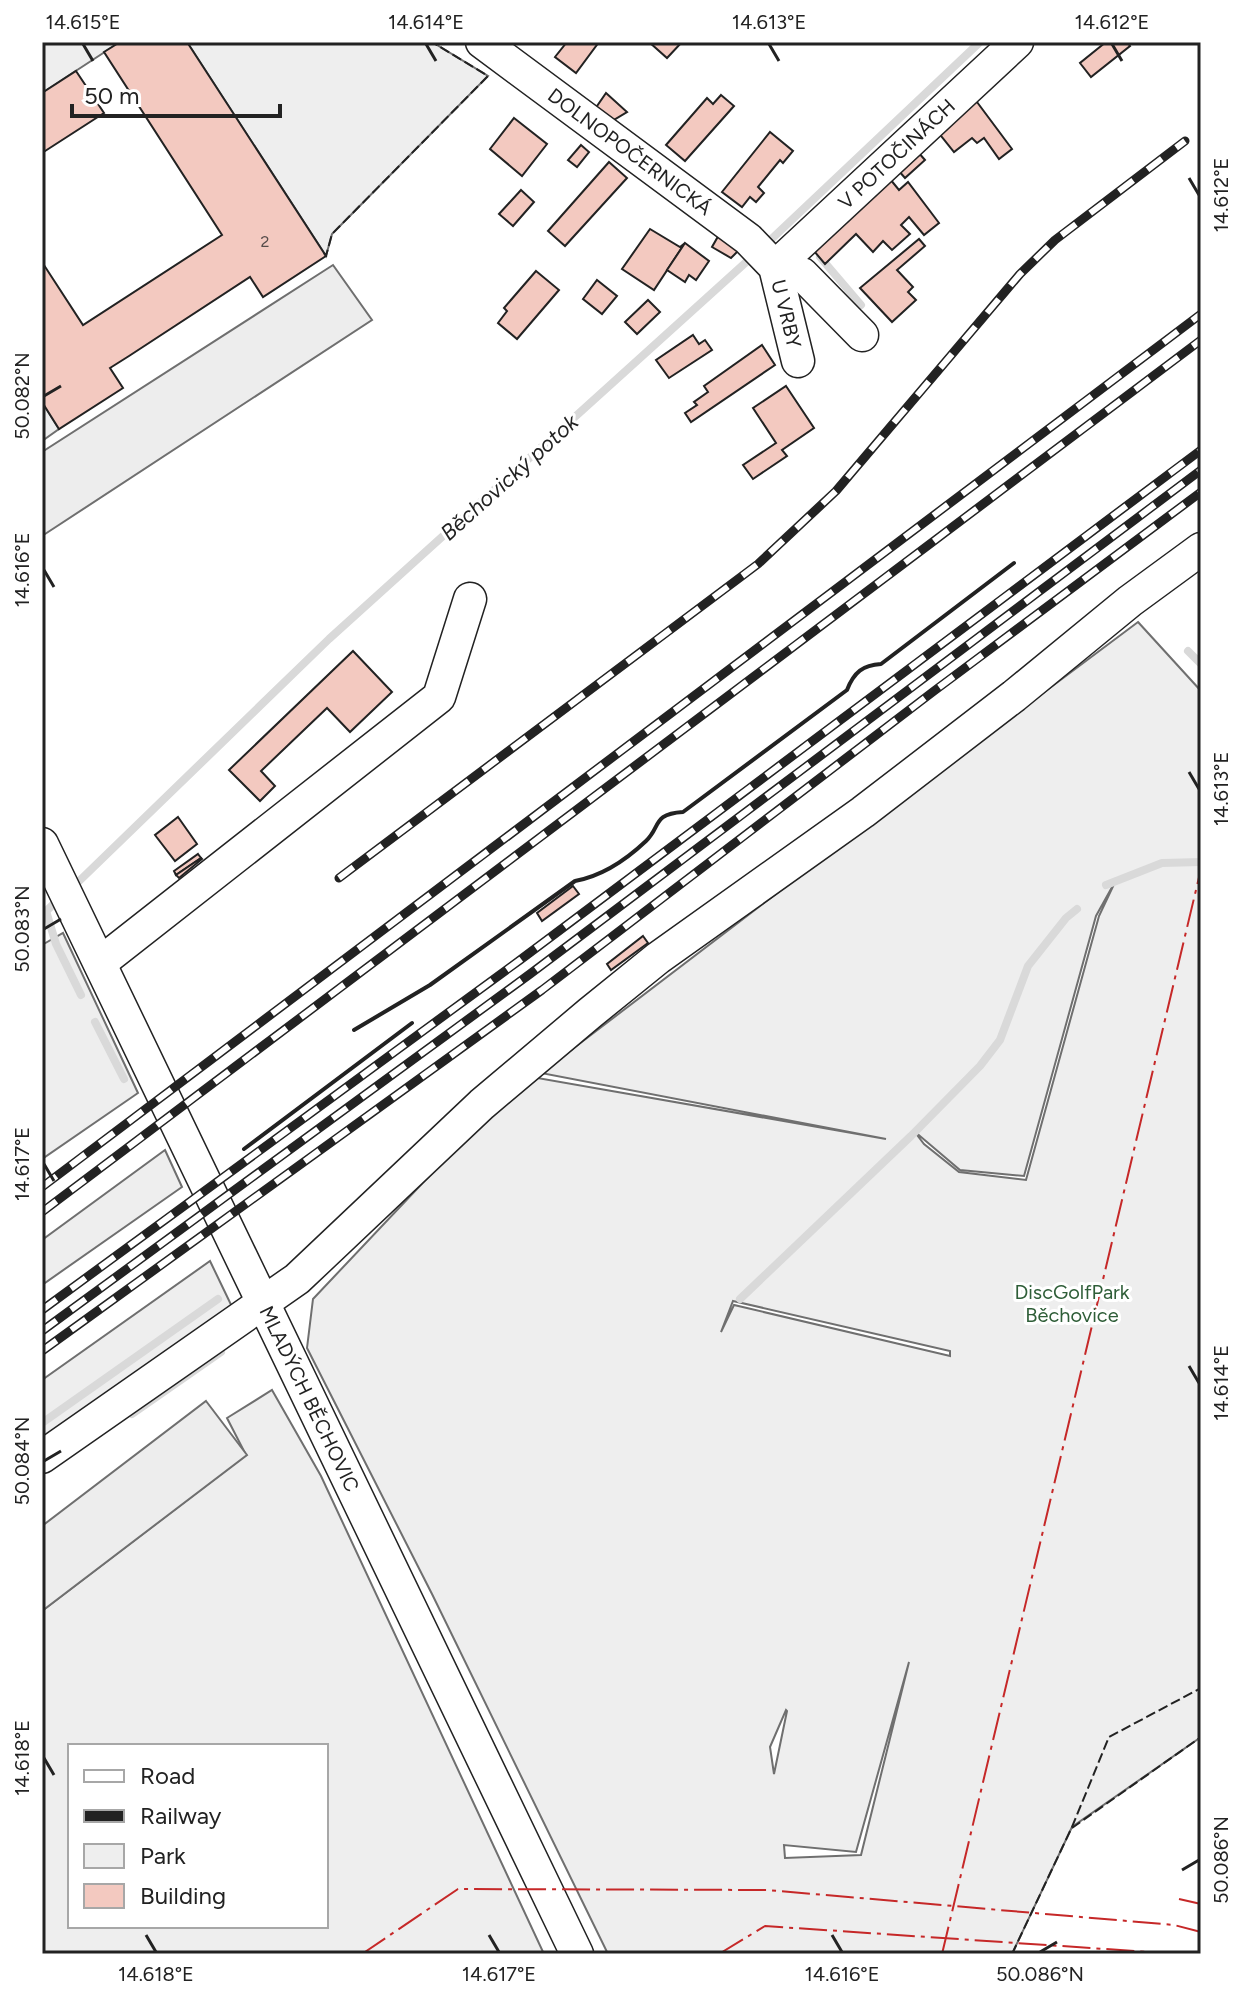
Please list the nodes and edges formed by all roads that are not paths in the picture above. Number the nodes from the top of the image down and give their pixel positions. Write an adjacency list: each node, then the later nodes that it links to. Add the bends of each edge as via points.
1 (1017, 42): 3 (street, V POTOČINÁCH)
2 (498, 47): 3 (street, DOLNOPOČERNICKÁ)
3 (763, 254): 4 (street, DOLNOPOČERNICKÁ, via 802,274); 5 (street, U VRBY)
4 (862, 335)
5 (798, 361)
6 (1201, 549): 10 (street, via 863,812 658,958 482,1104 297,1279)
7 (470, 599): 9 (street, via 439,697)
8 (42, 844): 9 (street, MLADÝCH BĚCHOVIC)
9 (100, 963): 10 (street, MLADÝCH BĚCHOVIC)
10 (264, 1303): 11 (street); 12 (street, MLADÝCH BĚCHOVIC)
11 (42, 1457)
12 (577, 1954)

